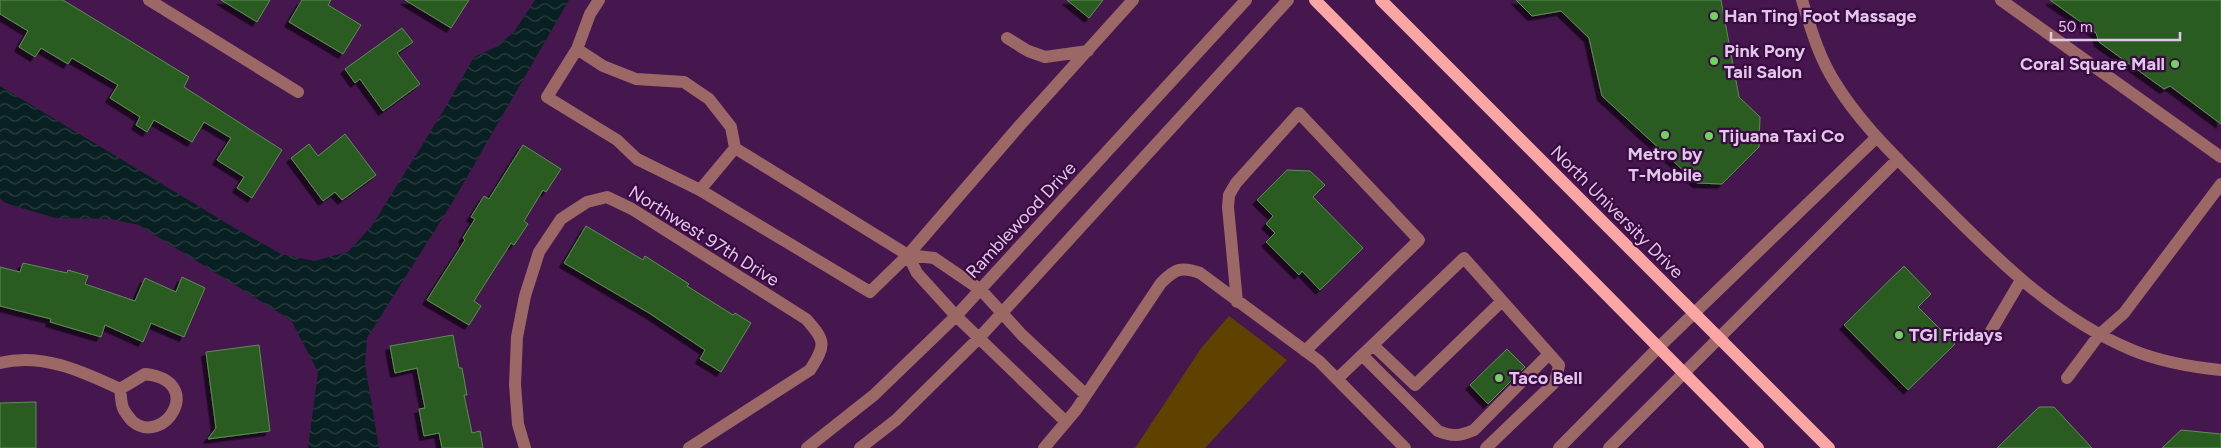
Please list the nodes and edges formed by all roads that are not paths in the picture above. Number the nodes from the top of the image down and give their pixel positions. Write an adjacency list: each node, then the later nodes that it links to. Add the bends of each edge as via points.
1 (149, 0): 13 (street)
2 (599, 0): 11 (street)
3 (1133, 0): 12 (street)
4 (1246, 0): 22 (street, Ramblewood Drive)
5 (1288, 0): 25 (street)
6 (1315, 0): 33 (main road)
7 (1380, 0): 26 (main road, North University Drive)
8 (1802, 0): 14 (street, via 1816,47 1836,84)
9 (2001, 0): 16 (street)
10 (1007, 38): 12 (street, via 1045,58)
11 (577, 49): 15 (street, via 603,66 636,78 684,82 709,99 731,127); 19 (street, via 547,97 617,140 637,159)
12 (1088, 51): 20 (street)
13 (298, 92)
14 (1877, 138): 17 (street); 26 (street)
15 (735, 148): 19 (street); 20 (street)
16 (2221, 157)
17 (1898, 159): 21 (street); 31 (street)
18 (2221, 184): 29 (street, via 2124,313)
19 (700, 190): 20 (street, via 870,292)
20 (908, 255): 22 (street, via 934,258); 27 (street, via 917,273)
21 (2021, 280): 28 (street); 29 (street)
22 (981, 290): 25 (street); 27 (street, Ramblewood Drive)
23 (1502, 301): 32 (street, via 1415,385); 32 (street, via 1464,258); 35 (street)
24 (1237, 302): 34 (street); 34 (street, via 1229,195 1299,112 1419,240); 43 (street, via 1200,273 1186,268 1172,272)
25 (1002, 313): 30 (street); 43 (street)
26 (1694, 314): 31 (main road, North University Drive); 33 (street)
27 (956, 316): 30 (street); 47 (street, Ramblewood Drive, via 874,395)
28 (1992, 331)
29 (2099, 334): 38 (street, via 2159,360); 40 (street)
30 (979, 338): 44 (street); 48 (street, via 896,420)
31 (1718, 338): 39 (street); 55 (main road, North University Drive)
32 (1373, 345): 36 (street)
33 (1658, 348): 39 (main road); 52 (street)
34 (1305, 351): 41 (street)
35 (1549, 354): 36 (street, via 1474,430 1458,436 1438,431); 51 (street, via 1559,365 1553,384)
36 (1362, 355): 41 (street)
37 (0, 364): 42 (street, via 36,360 69,367)
38 (2221, 370)
39 (1684, 372): 53 (street); 54 (main road)
40 (2067, 378)
41 (1337, 379): 50 (street)
42 (120, 389): 42 (street, via 128,417 147,428 167,422 177,402 177,393 172,385 154,375 145,374)
43 (1086, 395): 44 (street)
44 (1066, 422): 49 (street)
45 (525, 448): 46 (street, Northwest 97th Drive, via 518,424 515,375 517,337 533,270 539,252 561,219 586,202 608,197 806,319 820,335 821,352 810,370)
46 (689, 448)
47 (807, 448)
48 (860, 448)
49 (1044, 448)
50 (1405, 448)
51 (1486, 448)
52 (1559, 448)
53 (1609, 448)
54 (1758, 448)
55 (1830, 448)

